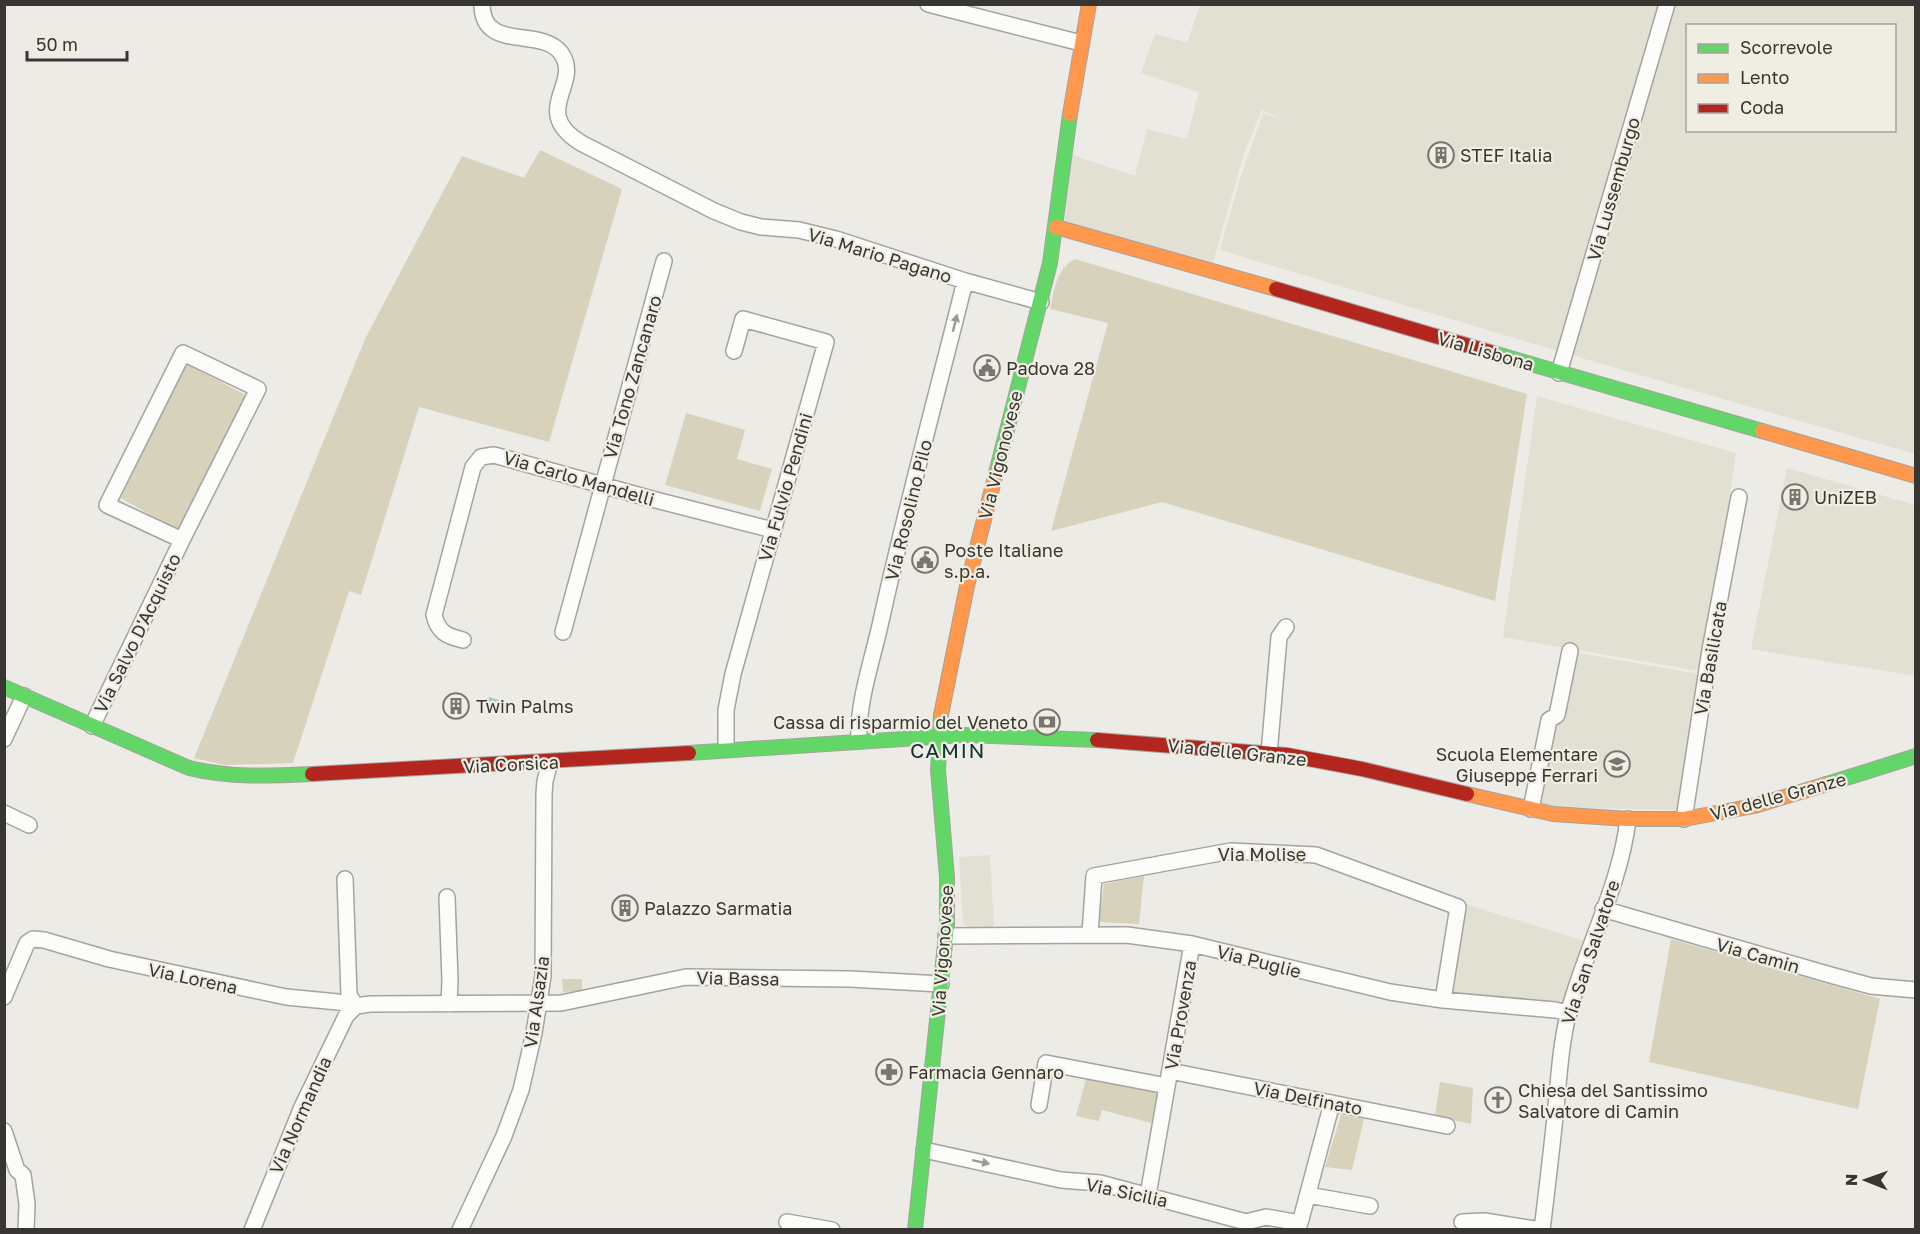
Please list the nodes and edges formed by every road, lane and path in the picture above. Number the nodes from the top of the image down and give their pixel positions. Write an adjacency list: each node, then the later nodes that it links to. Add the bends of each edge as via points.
1 (482, 4): 8 (street, Via Mario Pagano, via 484,21 492,28 508,36 550,44 561,54 566,69 557,110 562,127 581,143 741,222 836,239)
2 (928, 4): 5 (street)
3 (1089, 4): 5 (street, Via Vigonovese)
4 (1667, 4): 11 (street, Via Lussemburgo)
5 (1081, 43): 6 (street, Via Vigonovese)
6 (1056, 227): 9 (street, Via Vigonovese); 11 (street, Via Lisbona)
7 (664, 261): 13 (street, Via Tono Zancanaro)
8 (965, 281): 9 (street, Via Mario Pagano); 26 (street, Via Rosolino Pilo, one-way to 8, via 863,701 899,538)
9 (1041, 302): 24 (street, Via Vigonovese, via 967,586)
10 (734, 351): 15 (street, Via Fulvio Pendini, via 743,319 826,342)
11 (1559, 373): 12 (street, Via Lisbona)
12 (1916, 476)
13 (602, 485): 15 (street, Via Carlo Mandelli); 18 (street, Via Tono Zancanaro); 19 (street, Via Carlo Mandelli, via 495,455 481,457 473,467 434,615 437,627 448,636)
14 (1739, 497): 34 (street, Via Basilicata)
15 (773, 530): 27 (street, Via Fulvio Pendini, via 728,698)
16 (182, 540): 16 (street, Via Salvo D'Acquisto, via 258,389 183,352 107,505); 23 (street, Via Salvo D'Acquisto)
17 (1286, 627): 28 (street, via 1279,637)
18 (563, 632)
19 (463, 640)
20 (1570, 651): 31 (street, via 1557,714 1549,720)
21 (4, 687): 22 (street)
22 (24, 696): 23 (street); 25 (street)
23 (92, 726): 30 (street, Via Corsica, via 189,768 239,776)
24 (938, 737): 26 (street, Via Corsica); 28 (street, Via delle Granze, via 1084,739); 40 (street, Via Vigonovese, via 947,877)
25 (4, 739)
26 (859, 741): 27 (street, Via Corsica)
27 (726, 749): 30 (street, Via Corsica)
28 (1269, 754): 31 (street, Via delle Granze, via 1335,764)
29 (1916, 756): 34 (street, Via delle Granze, via 1754,806)
30 (550, 762): 47 (street, Via Alsazia, via 544,794 543,976)
31 (1531, 809): 33 (street, Via delle Granze)
32 (4, 813): 35 (street)
33 (1628, 819): 34 (street, Via delle Granze); 38 (street, Via San Salvatore)
34 (1684, 819)
35 (29, 825)
36 (345, 879): 48 (street, via 348,995)
37 (447, 897): 46 (street)
38 (1603, 909): 43 (street, Via Camin, via 1871,986); 49 (street, Via San Salvatore)
39 (1090, 934): 40 (street, Via Puglie); 41 (street, Via Puglie); 45 (street, Via Molise, via 1094,876 1231,850 1316,855 1458,907)
40 (946, 936): 42 (street, Via Vigonovese)
41 (1192, 944): 45 (street, Via Puglie, via 1390,992); 50 (street, Via Provenza)
42 (941, 984): 47 (street, Via Bassa, via 686,977 579,1000); 55 (street, Via Vigonovese)
43 (1916, 990)
44 (4, 997): 48 (street, Via Lorena, via 27,943 33,939 228,986)
45 (1443, 1000): 49 (street, Via Puglie)
46 (449, 1004): 47 (street, Via Lorena); 48 (street, Via Lorena)
47 (538, 1004): 63 (street, Via Alsazia, via 521,1090)
48 (356, 1006): 62 (street, Via Normandia, via 346,1016 302,1107)
49 (1569, 1013): 66 (street, Via San Salvatore)
50 (1168, 1078): 51 (street, Via Delfinato); 52 (street, Via Provenza, via 1046,1063); 56 (street, Via Provenza)
51 (1332, 1103): 53 (street, Via Delfinato); 57 (street, Via Sicilia)
52 (1039, 1105)
53 (1447, 1126)
54 (4, 1131): 61 (street, via 17,1170 23,1175)
55 (924, 1150): 56 (street, Via Sicilia, one-way to 56); 65 (street, Via Vigonovese)
56 (1148, 1195): 57 (street, Via Sicilia, via 1246,1222 1266,1217 1300,1223)
57 (1308, 1195): 58 (street)
58 (1370, 1206)
59 (1465, 1216): 66 (street)
60 (787, 1222): 64 (street)
61 (26, 1230)
62 (252, 1230)
63 (460, 1230)
64 (832, 1230)
65 (915, 1230)
66 (1542, 1230)

